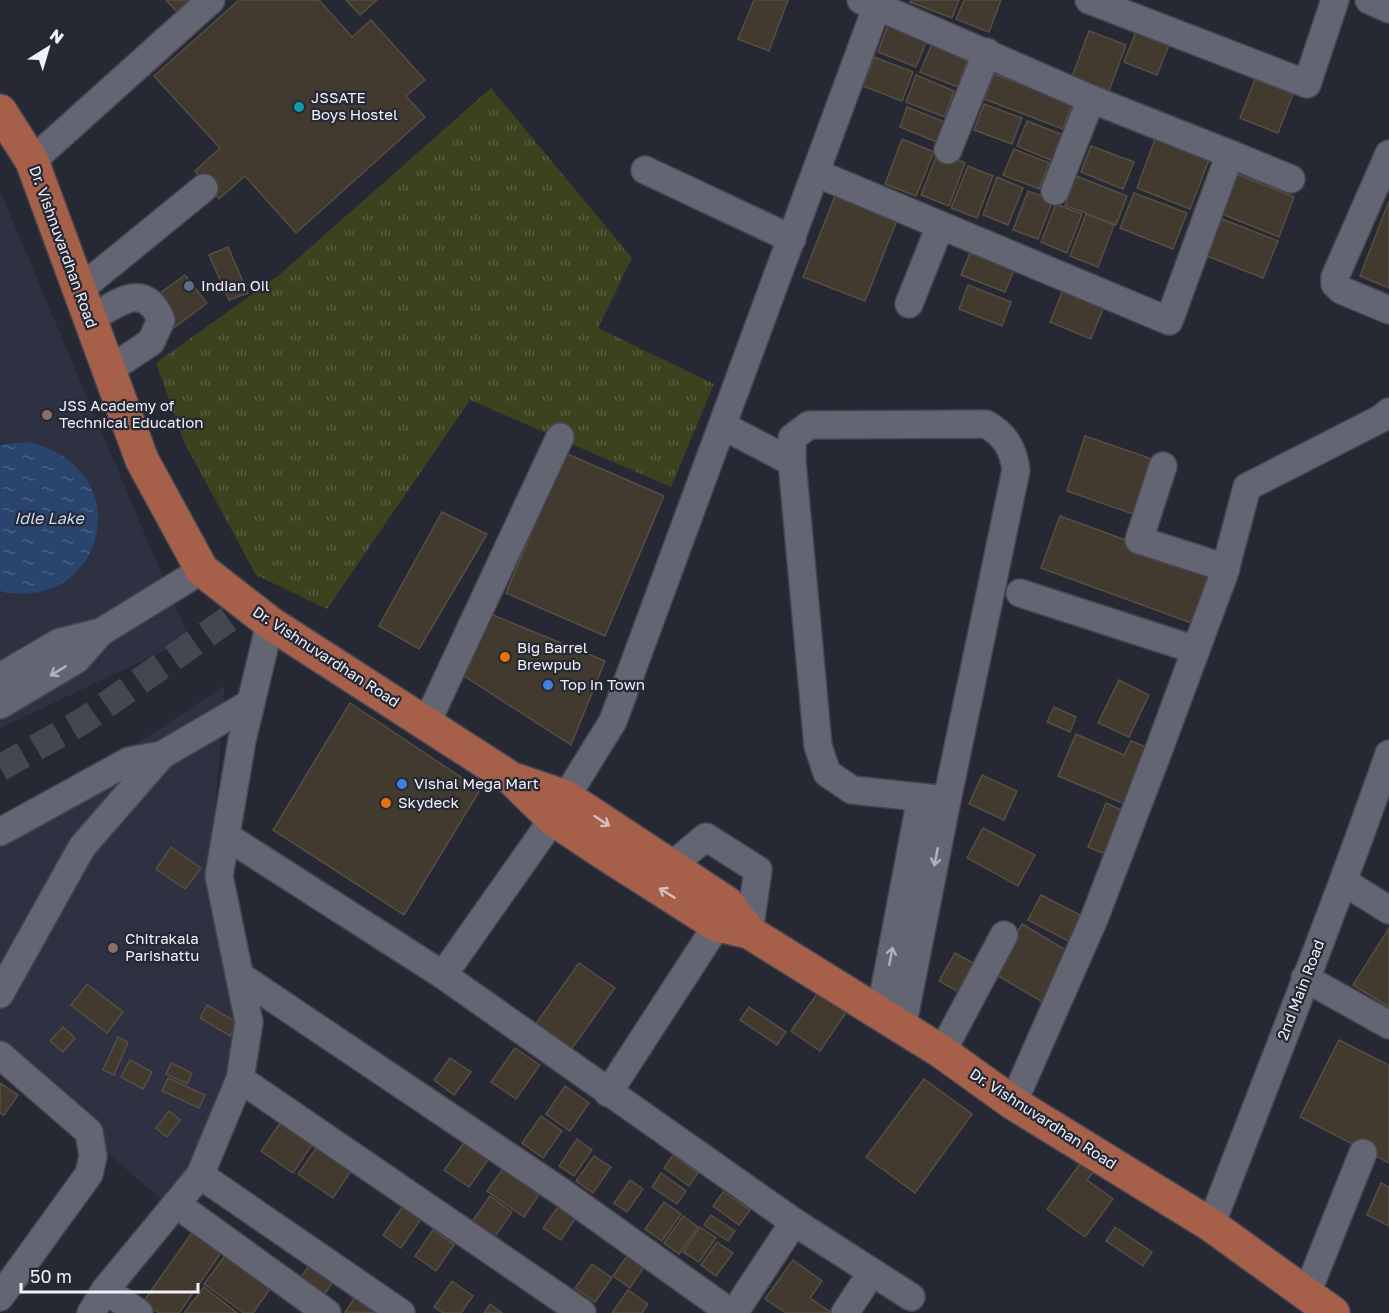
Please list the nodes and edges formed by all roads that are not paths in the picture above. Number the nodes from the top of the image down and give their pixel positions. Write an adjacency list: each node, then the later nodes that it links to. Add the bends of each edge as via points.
1 (211, 0): 13 (street)
2 (1089, 0): 3 (street, via 1307,84)
3 (1335, 0)
4 (1369, 0): 6 (street)
5 (869, 3): 7 (street); 15 (street)
6 (1389, 9)
7 (987, 52): 8 (street); 10 (street)
8 (1091, 99): 11 (street); 18 (street)
9 (0, 111): 13 (main road, Dr. Vishnuvardhan Road)
10 (948, 150)
11 (1230, 154): 16 (street); 19 (street, via 1168,321)
12 (1389, 154): 23 (street, via 1335,284)
13 (32, 161): 21 (main road, Dr. Vishnuvardhan Road)
14 (645, 170): 20 (street)
15 (816, 173): 19 (street); 20 (street)
16 (1291, 178)
17 (204, 188): 21 (street)
18 (1055, 191)
19 (940, 226): 22 (street)
20 (792, 239): 26 (street)
21 (85, 304): 24 (main road, Dr. Vishnuvardhan Road); 24 (street, via 141,296 150,301 161,320 151,342)
22 (909, 304)
23 (1389, 310)
24 (109, 370): 31 (main road, Dr. Vishnuvardhan Road, via 142,460)
25 (1389, 412): 30 (street, via 1247,487)
26 (723, 426): 28 (street); 43 (street, via 613,721)
27 (560, 437): 39 (street)
28 (792, 462): 42 (street, via 818,746 827,773 852,790); 42 (street, via 792,438 809,425 986,424 999,432 1013,450 1016,470)
29 (1163, 466): 30 (street, via 1139,540)
30 (1226, 568): 35 (street)
31 (202, 570): 33 (main road, Dr. Vishnuvardhan Road); 34 (street)
32 (1020, 593): 35 (street)
33 (270, 623): 37 (street); 39 (main road, Dr. Vishnuvardhan Road)
34 (100, 632): 36 (street, via 60,642); 38 (street, one-way to 38, via 76,660)
35 (1196, 650): 62 (street, via 1094,919)
36 (0, 677)
37 (251, 703): 41 (street); 45 (street)
38 (0, 705)
39 (426, 722): 43 (main road, Dr. Vishnuvardhan Road)
40 (1389, 754): 47 (street, 2nd Main Road)
41 (162, 755): 44 (street, via 129,761); 55 (street, via 82,847)
42 (934, 799): 56 (street)
43 (559, 808): 46 (main road, Dr. Vishnuvardhan Road, one-way to 46); 49 (main road, Dr. Vishnuvardhan Road, one-way to 43); 52 (street)
44 (0, 832)
45 (226, 836): 52 (street); 53 (street, via 219,876)
46 (671, 866): 49 (main road, Dr. Vishnuvardhan Road); 50 (street, via 706,837 758,870)
47 (1344, 882): 48 (street); 54 (street, 2nd Main Road)
48 (1389, 910)
49 (722, 914): 50 (main road, Dr. Vishnuvardhan Road); 61 (street)
50 (749, 932): 56 (main road, Dr. Vishnuvardhan Road)
51 (1004, 935): 58 (street)
52 (443, 975): 61 (street)
53 (240, 976): 60 (street, via 249,1022); 78 (street, via 560,1191)
54 (1305, 978): 57 (street); 67 (street, 2nd Main Road)
55 (0, 994)
56 (891, 1021): 58 (main road, Dr. Vishnuvardhan Road)
57 (1389, 1025)
58 (942, 1052): 62 (main road, Dr. Vishnuvardhan Road)
59 (0, 1055): 71 (street, via 89,1132 93,1143 89,1174)
60 (240, 1079): 64 (street); 77 (street)
61 (608, 1093): 66 (street)
62 (1013, 1103): 67 (main road, Dr. Vishnuvardhan Road)
63 (1363, 1153): 70 (street)
64 (200, 1175): 65 (street); 76 (street)
65 (176, 1204): 69 (street); 75 (street)
66 (794, 1222): 68 (street); 78 (street)
67 (1211, 1225): 70 (main road, Dr. Vishnuvardhan Road)
68 (872, 1272): 72 (street); 79 (street)
69 (105, 1290): 73 (street); 74 (street)
70 (1307, 1293): 80 (main road, Dr. Vishnuvardhan Road)
71 (0, 1297)
72 (911, 1297)
73 (91, 1313)
74 (139, 1313)
75 (327, 1313)
76 (401, 1313)
77 (582, 1313)
78 (733, 1313)
79 (845, 1313)
80 (1333, 1313)

